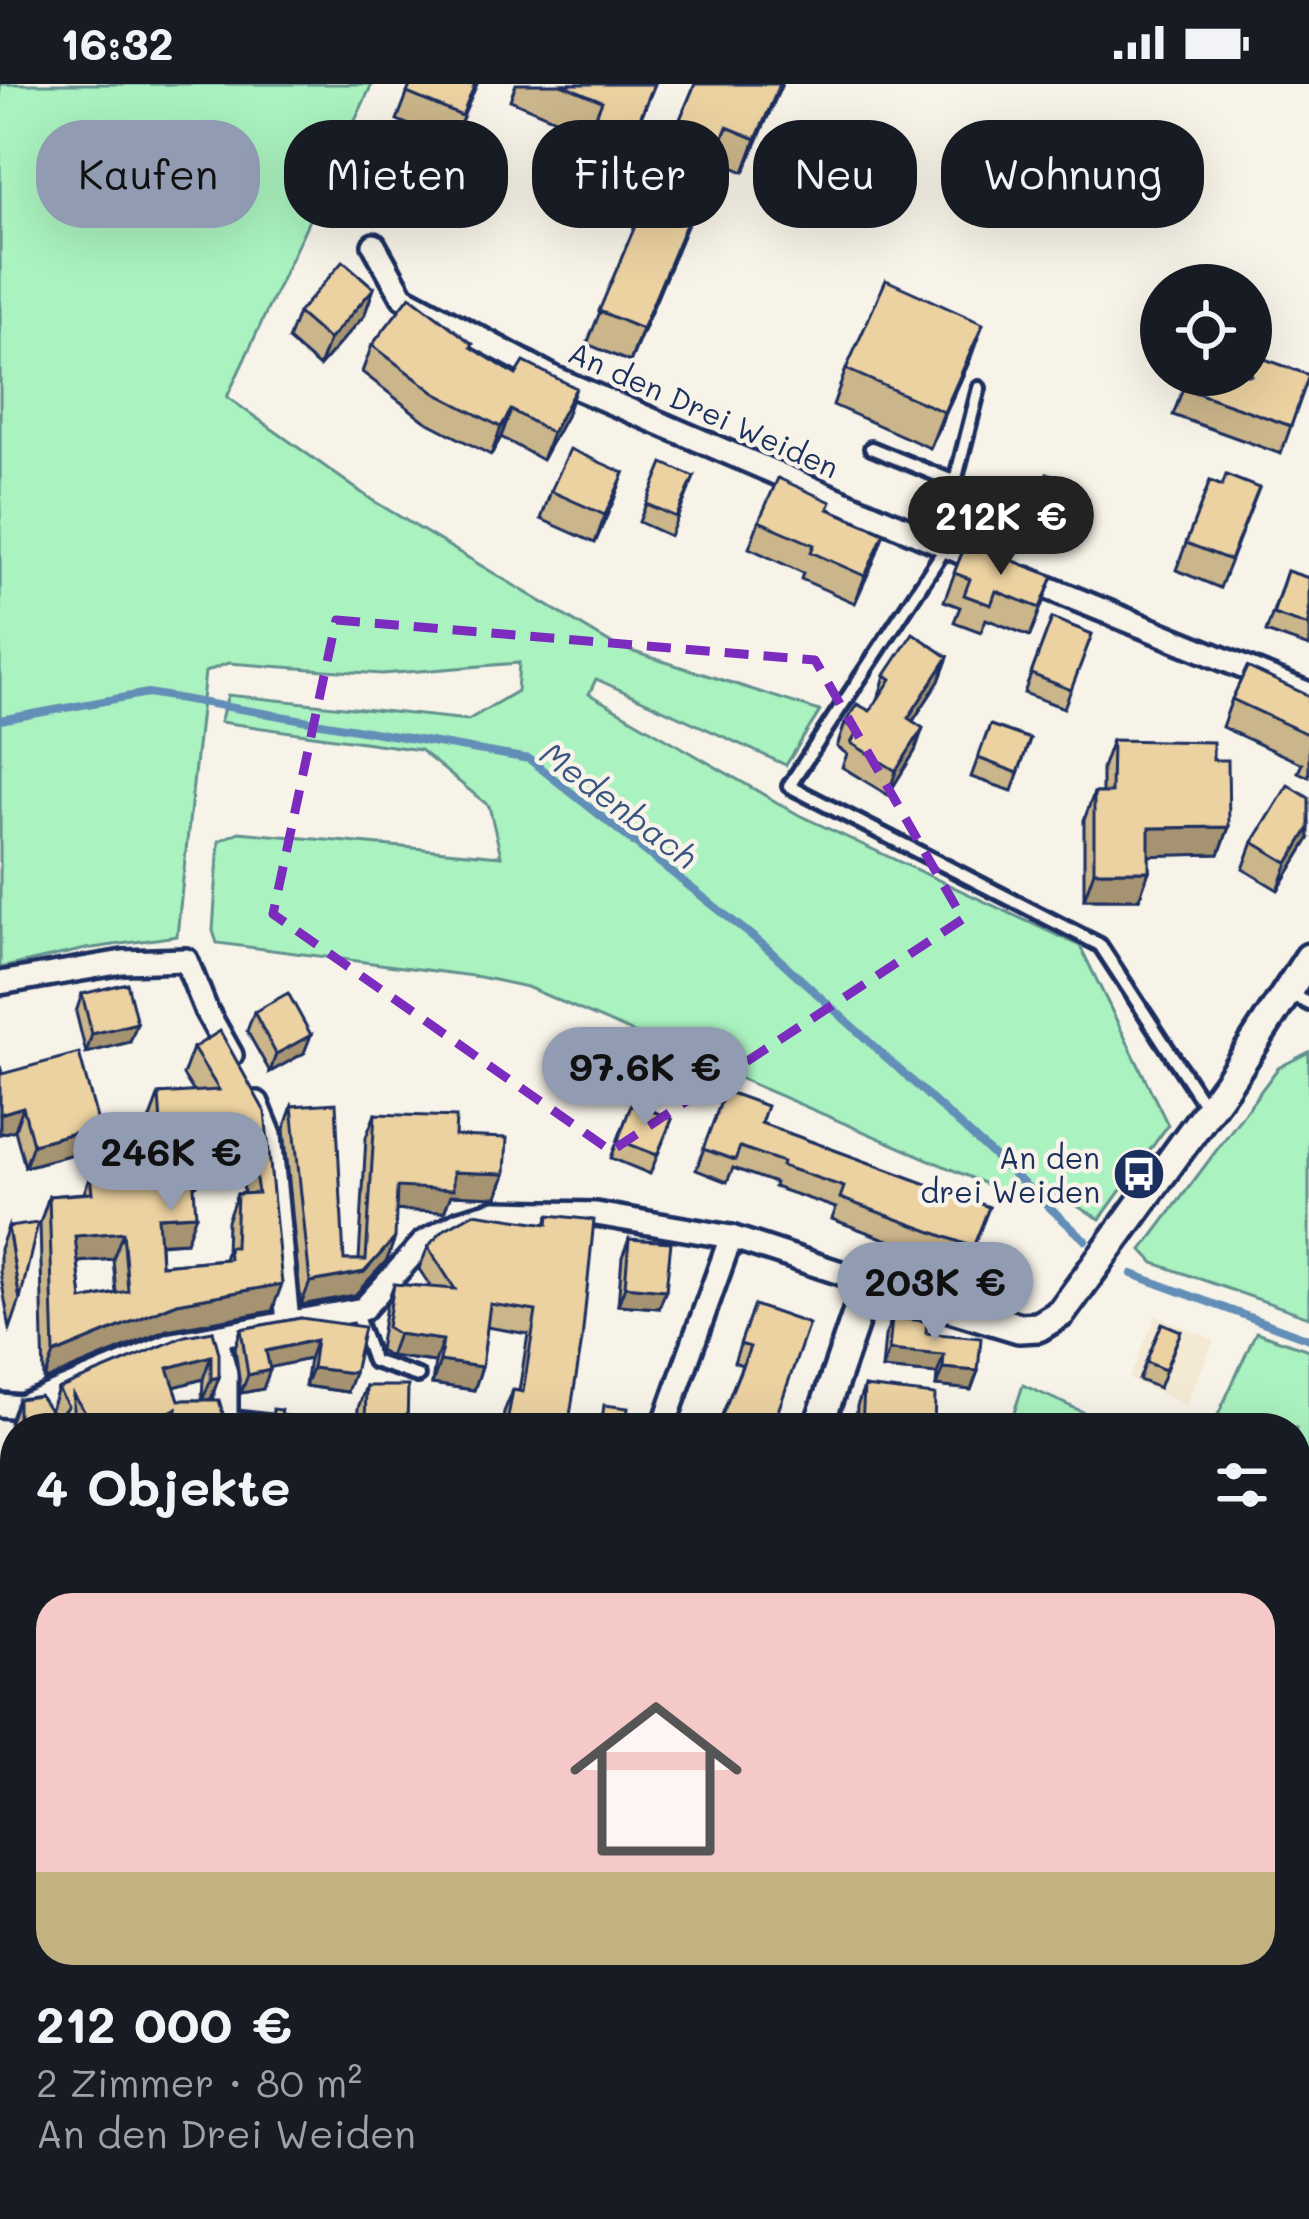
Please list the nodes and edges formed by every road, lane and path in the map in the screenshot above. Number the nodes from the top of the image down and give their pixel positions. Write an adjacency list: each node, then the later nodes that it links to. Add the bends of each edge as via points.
1 (374, 245): 5 (street, An den Drei Weiden, via 403,297 554,378)
2 (979, 388): 4 (lane)
3 (871, 448): 4 (lane)
4 (955, 482): 5 (lane)
5 (942, 545): 6 (street, An den Drei Weiden); 10 (lane, via 789,786 1100,945)
6 (1309, 694)
7 (1309, 958): 9 (main road)
8 (0, 983): 14 (street, via 186,960 270,1135)
9 (1299, 999): 10 (main road)
10 (1208, 1110): 12 (main road, via 1051,1321 1019,1328)
11 (731, 1237): 12 (street); 13 (street, via 596,1214 477,1216 408,1255); 19 (street)
12 (868, 1282): 20 (main road)
13 (355, 1311): 14 (street); 16 (lane, via 373,1361)
14 (288, 1322): 15 (street)
15 (216, 1337): 17 (street, via 146,1352 36,1409); 18 (street)
16 (418, 1376)
17 (0, 1406)
18 (226, 1413)
19 (668, 1413)
20 (823, 1413)

